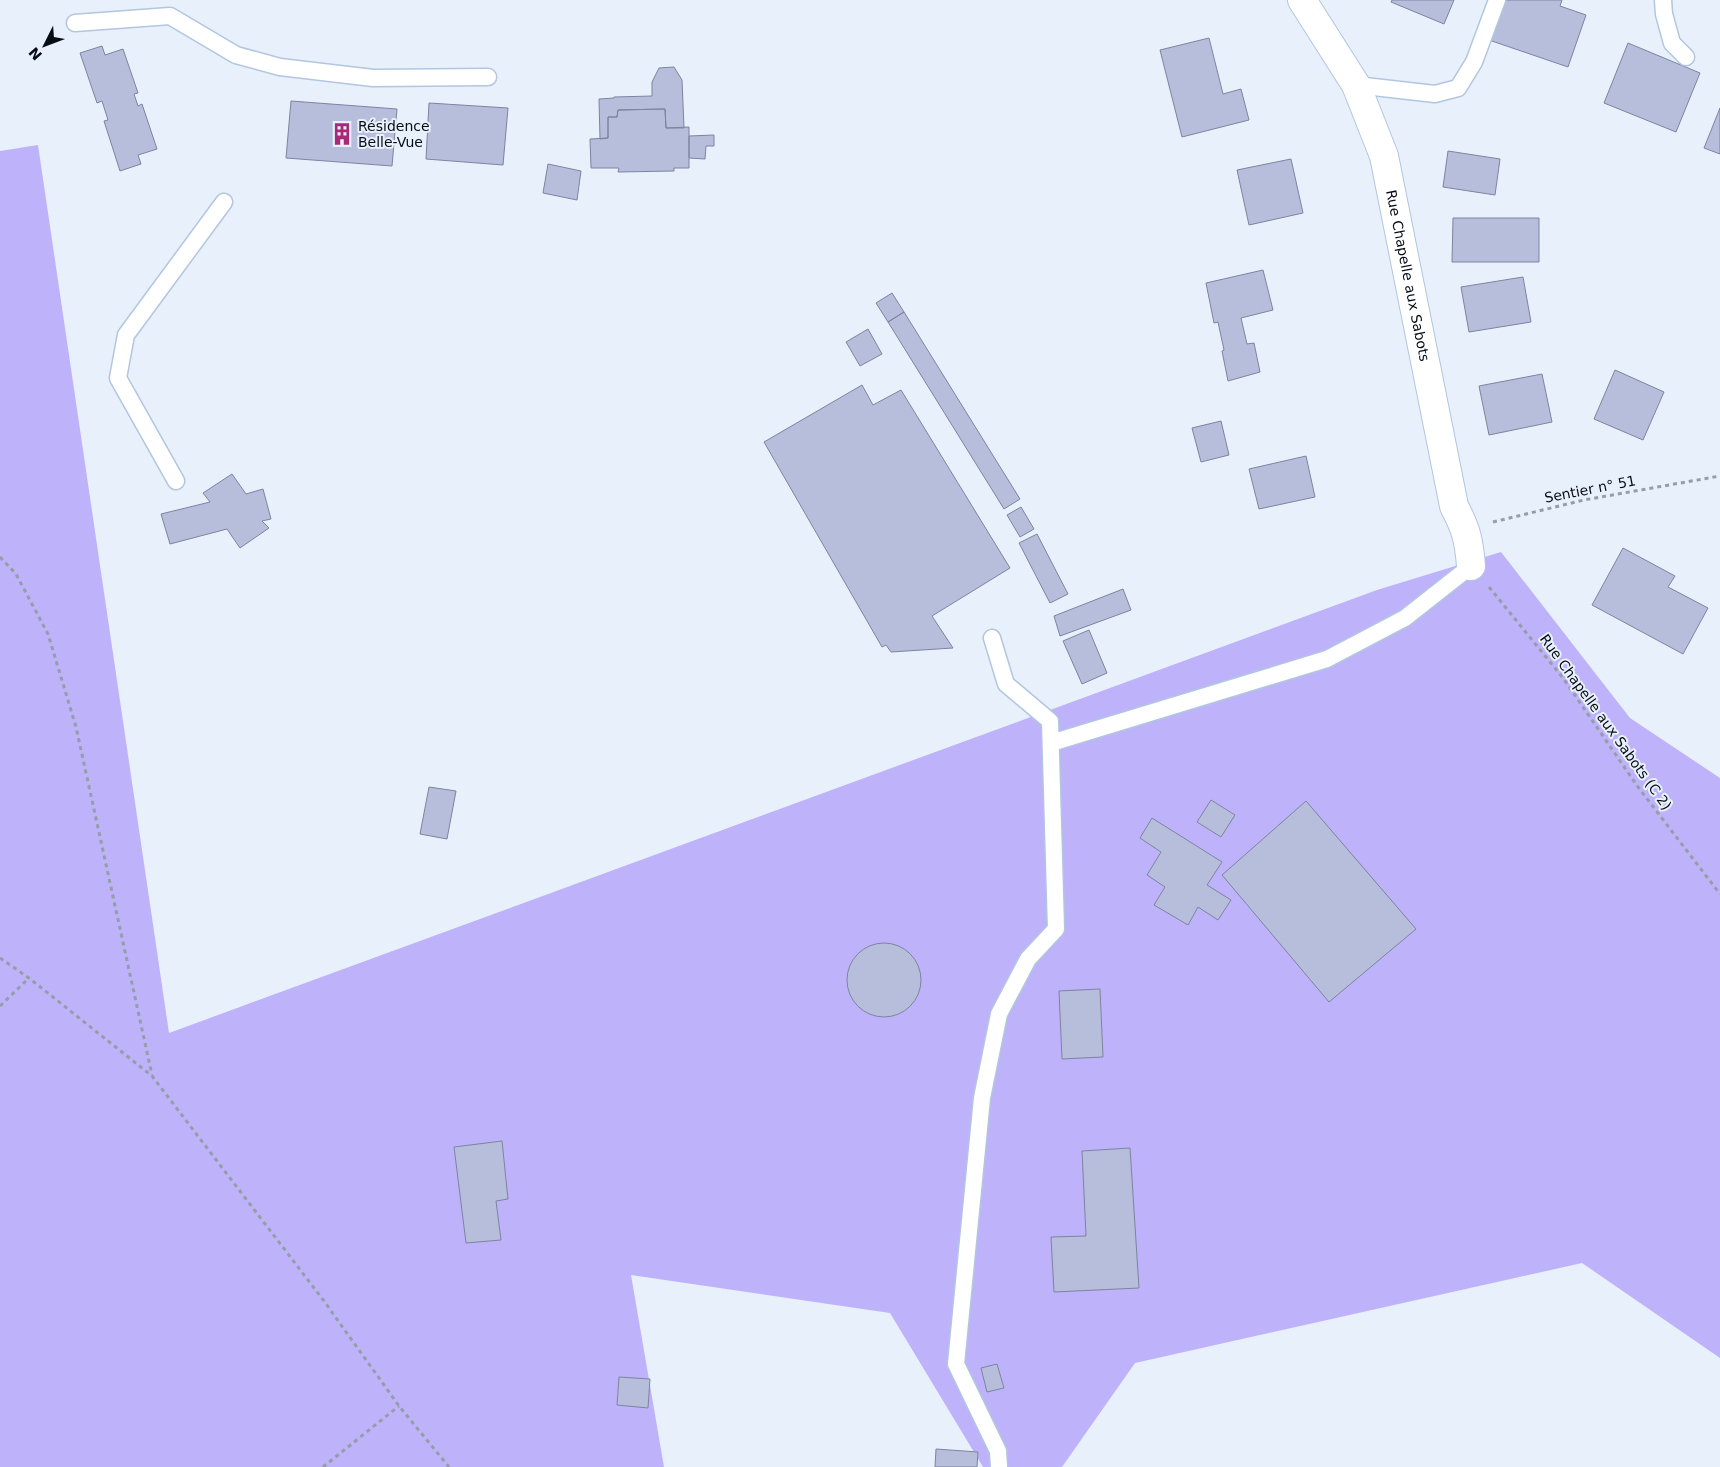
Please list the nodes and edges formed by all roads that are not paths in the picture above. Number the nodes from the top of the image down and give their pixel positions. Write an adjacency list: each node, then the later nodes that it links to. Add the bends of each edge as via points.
1 (1302, 0): 7 (street, Rue Chapelle aux Sabots)
2 (1497, 0): 7 (lane, via 1474,62 1458,88 1435,94)
3 (1663, 0): 5 (lane, via 1672,43)
4 (75, 23): 6 (lane, via 170,16 236,56 280,67 373,78)
5 (1686, 57)
6 (488, 78)
7 (1356, 85): 10 (street, Rue Chapelle aux Sabots, via 1384,156 1454,506 1466,528)
8 (224, 202): 9 (lane, via 126,335 118,378)
9 (176, 481)
10 (1471, 566): 12 (lane, via 1405,618 1327,659)
11 (992, 638): 12 (lane, via 1006,684 1050,721)
12 (1051, 743): 13 (lane, via 1056,929 1028,959 999,1014 982,1098 956,1364 998,1451)
13 (999, 1467)

